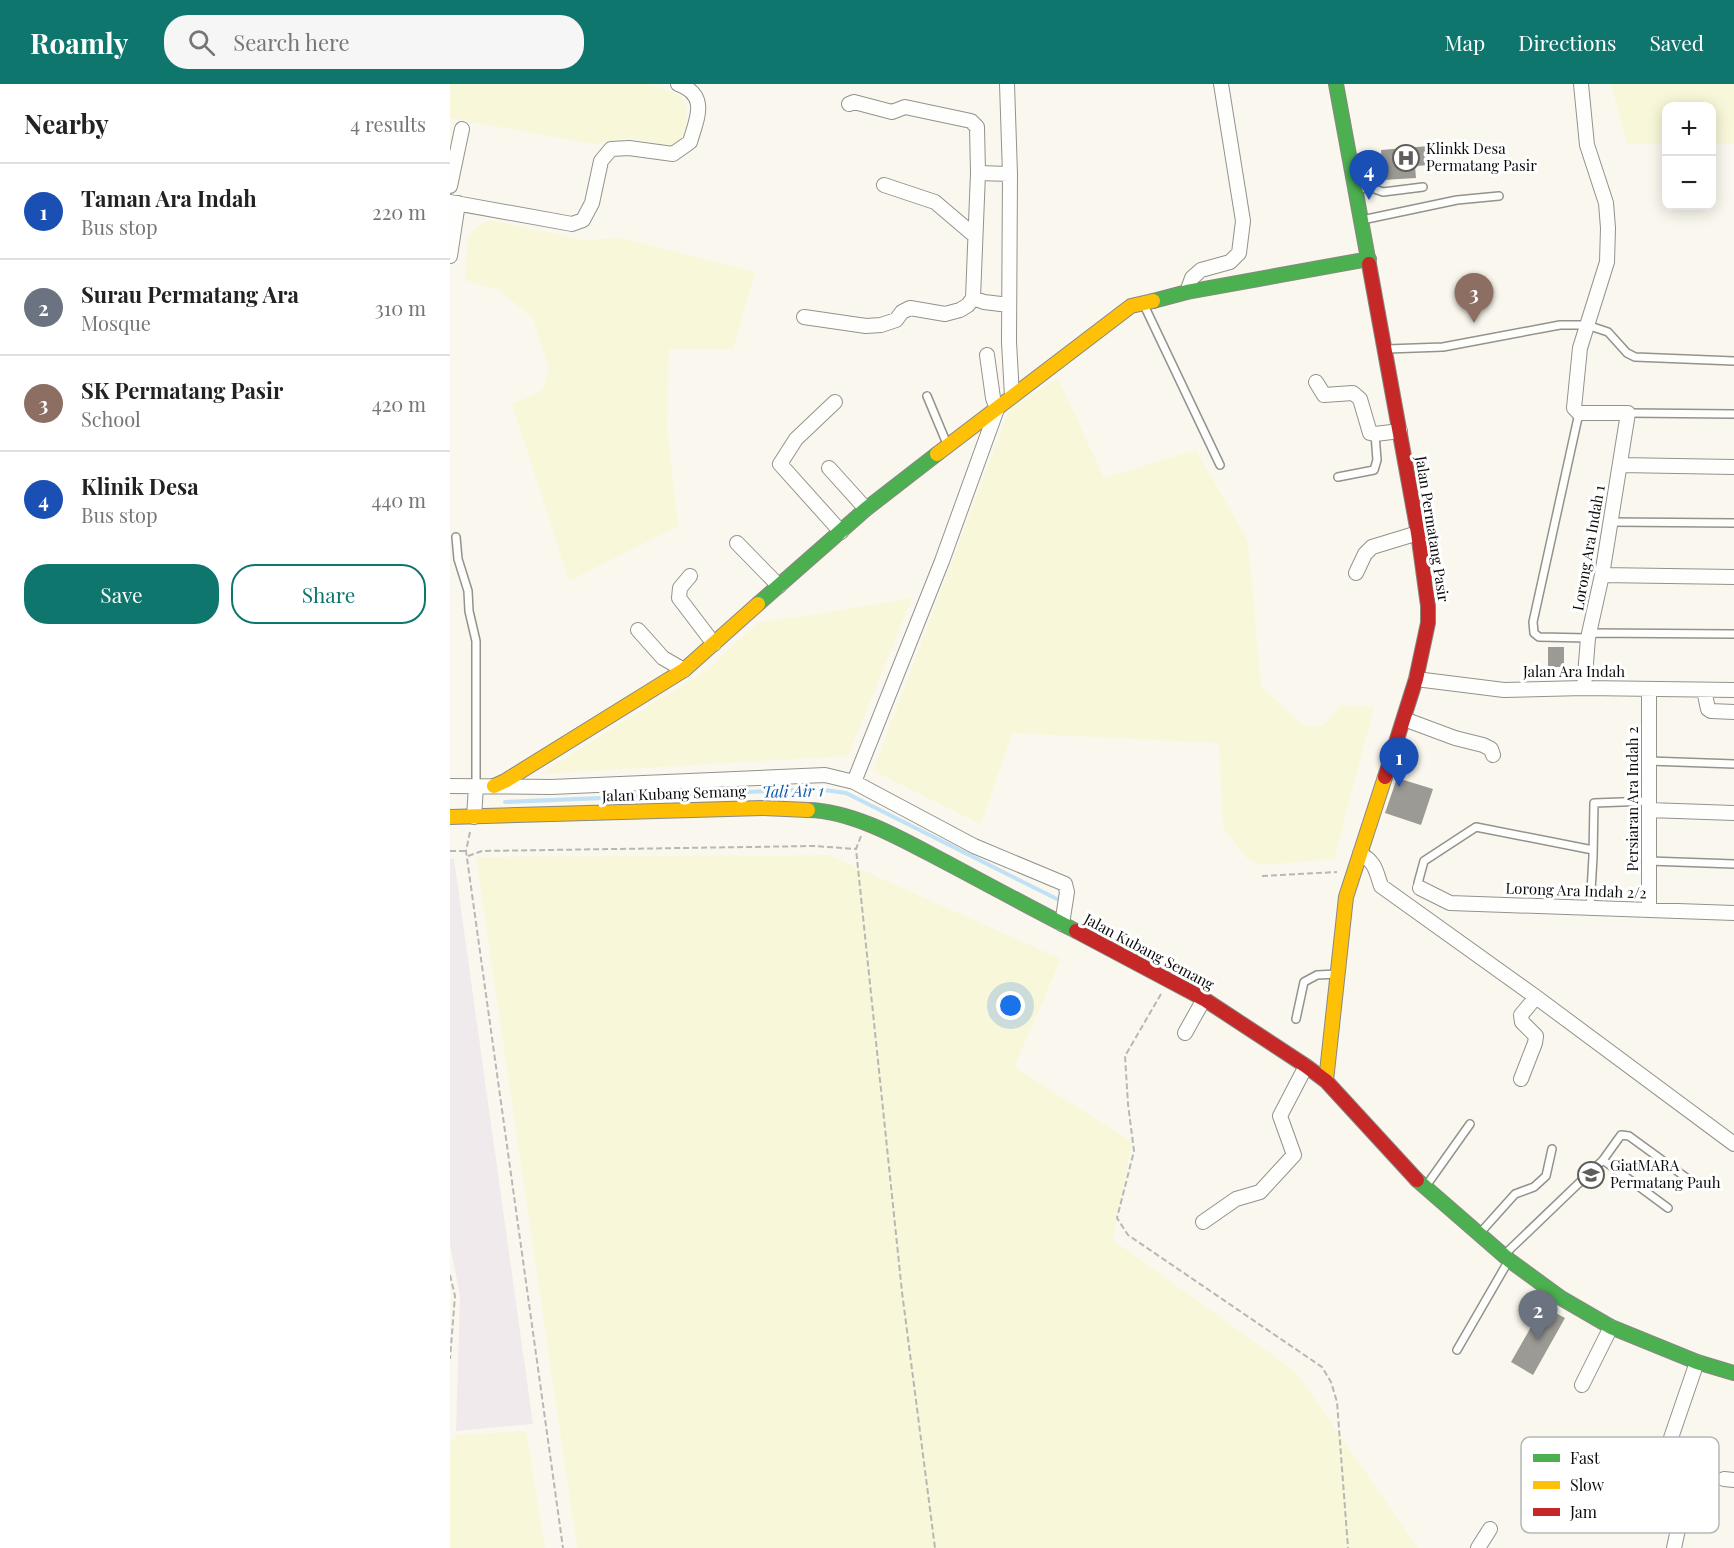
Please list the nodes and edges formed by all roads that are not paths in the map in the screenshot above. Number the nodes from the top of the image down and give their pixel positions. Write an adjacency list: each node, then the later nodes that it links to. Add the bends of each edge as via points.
1 (678, 84): 15 (street, via 698,98 699,110 690,142 673,154 611,149 601,161 592,203 583,220 572,224)
2 (1006, 84): 9 (street)
3 (1221, 84): 20 (street, via 1243,221 1239,253 1230,262 1201,270 1192,278)
4 (1336, 84): 13 (main road, Jalan Permatang Pasir)
5 (1581, 84): 25 (street, via 1587,145 1606,203 1608,228 1607,262)
6 (849, 104): 8 (street, via 892,112 905,107 971,121 977,127)
7 (462, 129): 11 (street)
8 (978, 173): 9 (street); 17 (street)
9 (1010, 174): 23 (street)
10 (884, 185): 17 (street, via 935,202)
11 (450, 186)
12 (1423, 187): 13 (lane, via 1383,192)
13 (1356, 189): 16 (main road, Jalan Permatang Pasir)
14 (1499, 196): 16 (lane, via 1457,200)
15 (454, 202): 18 (street)
16 (1362, 220): 19 (main road, Jalan Permatang Pasir)
17 (975, 236): 21 (street)
18 (450, 256)
19 (1369, 259): 20 (main road); 26 (main road, Jalan Permatang Pasir)
20 (1188, 292): 22 (main road)
21 (973, 298): 23 (street); 24 (street, via 960,310 945,314 910,308 896,320 881,325)
22 (1143, 303): 31 (main road, via 1131,306); 40 (lane)
23 (1009, 305): 31 (street)
24 (804, 317)
25 (1587, 325): 26 (lane, via 1560,325 1443,347); 28 (lane, via 1608,332 1635,357); 34 (street, via 1580,348 1574,408)
26 (1384, 349): 37 (main road, Jalan Permatang Pasir)
27 (987, 355): 33 (street)
28 (1734, 361)
29 (1316, 382): 38 (street, via 1324,395 1353,393 1360,399 1370,433)
30 (927, 396): 39 (lane)
31 (1012, 396): 33 (main road)
32 (835, 402): 48 (street, via 796,439 780,464)
33 (997, 409): 39 (main road); 72 (street, via 942,561)
34 (1580, 413): 35 (street); 59 (lane, via 1533,622 1534,633 1539,637)
35 (1628, 413): 36 (lane); 41 (street, Lorong Ara Indah 1)
36 (1734, 414)
37 (1400, 431): 38 (street); 49 (main road, Jalan Permatang Pasir)
38 (1375, 434): 44 (lane, via 1374,470)
39 (948, 447): 45 (main road)
40 (1220, 465)
41 (1620, 465): 42 (street); 46 (street, Lorong Ara Indah 1)
42 (1734, 466)
43 (829, 468): 45 (street)
44 (1338, 477)
45 (866, 509): 48 (main road)
46 (1611, 522): 47 (lane); 53 (street, Lorong Ara Indah 1)
47 (1734, 522)
48 (841, 532): 56 (main road)
49 (1419, 533): 52 (street, via 1372,547); 62 (main road, Jalan Permatang Pasir, via 1428,623)
50 (456, 537): 74 (lane, via 476,641)
51 (737, 543): 56 (street)
52 (1356, 573)
53 (1602, 575): 55 (street); 59 (street, Lorong Ara Indah 1)
54 (690, 576): 60 (street, via 680,588 679,598)
55 (1734, 577)
56 (779, 586): 60 (main road)
57 (639, 630): 61 (street, via 663,658)
58 (1734, 634): 59 (lane)
59 (1589, 635): 63 (street, Lorong Ara Indah 1)
60 (714, 644): 61 (main road)
61 (684, 670): 75 (main road)
62 (1416, 679): 63 (street, Jalan Ara Indah, via 1504,690); 68 (main road, Jalan Permatang Pasir)
63 (1584, 688): 64 (street, Jalan Ara Indah)
64 (1650, 688): 65 (street, Jalan Ara Indah); 70 (street, Persiaran Ara Indah 2)
65 (1704, 690): 66 (street, Jalan Ara Indah); 67 (street, via 1708,709)
66 (1734, 690)
67 (1734, 712)
68 (1404, 720): 69 (street, via 1484,745); 81 (main road, Jalan Permatang Pasir)
69 (1493, 755)
70 (1650, 761): 71 (lane); 76 (street, Persiaran Ara Indah 2)
71 (1734, 764)
72 (854, 782): 75 (street, via 825,775); 88 (street, via 974,846 1065,884)
73 (450, 786): 74 (street)
74 (476, 786): 75 (street); 79 (street)
75 (494, 786)
76 (1650, 805): 77 (street); 80 (lane, via 1594,803); 82 (street, Persiaran Ara Indah 2)
77 (1734, 813)
78 (450, 817): 79 (main road, Jalan Kubang Semang)
79 (474, 817): 88 (main road, Jalan Kubang Semang, via 763,808 819,810 866,823 903,840)
80 (1593, 850): 84 (lane, via 1476,827 1424,861); 85 (lane)
81 (1360, 854): 89 (main road, Jalan Permatang Pasir, via 1346,897); 90 (street, via 1374,864 1381,886)
82 (1650, 861): 83 (lane); 86 (street, Persiaran Ara Indah 2)
83 (1734, 864)
84 (1420, 888): 85 (street, Lorong Ara Indah 2/2, via 1450,903)
85 (1590, 908): 86 (street, Lorong Ara Indah 2/2)
86 (1650, 910): 87 (street, Lorong Ara Indah 2/2)
87 (1734, 913)
88 (1062, 924): 91 (main road, Jalan Kubang Semang)
89 (1337, 974): 92 (lane, via 1317,975 1304,982); 96 (main road, Jalan Permatang Pasir)
90 (1536, 997): 95 (street, via 1521,1015 1522,1022 1536,1036); 98 (street)
91 (1204, 999): 93 (street); 94 (main road, Jalan Kubang Semang)
92 (1296, 1019)
93 (1185, 1033)
94 (1305, 1066): 96 (main road, Jalan Kubang Semang); 104 (street, via 1280,1116 1294,1155 1260,1192 1236,1199)
95 (1521, 1079)
96 (1326, 1080): 102 (main road, Jalan Kubang Semang)
97 (1470, 1124): 102 (lane)
98 (1734, 1144)
99 (1552, 1149): 105 (lane, via 1546,1176 1534,1187 1515,1194)
100 (1603, 1160): 101 (lane, via 1621,1135 1629,1136); 103 (lane); 106 (lane)
101 (1688, 1179)
102 (1425, 1188): 105 (main road, Jalan Kubang Semang)
103 (1668, 1208)
104 (1203, 1222)
105 (1478, 1235): 106 (main road, Jalan Kubang Semang)
106 (1506, 1258): 107 (main road, Jalan Kubang Semang, via 1561,1298); 108 (lane)
107 (1611, 1327): 109 (main road, Jalan Kubang Semang); 111 (street)
108 (1457, 1350)
109 (1697, 1362): 110 (main road, Jalan Kubang Semang); 112 (street)
110 (1734, 1373)
111 (1582, 1385)
112 (1671, 1437)
113 (1490, 1529): 115 (street)
114 (1677, 1533): 116 (street)
115 (1478, 1548)
116 (1674, 1548)

